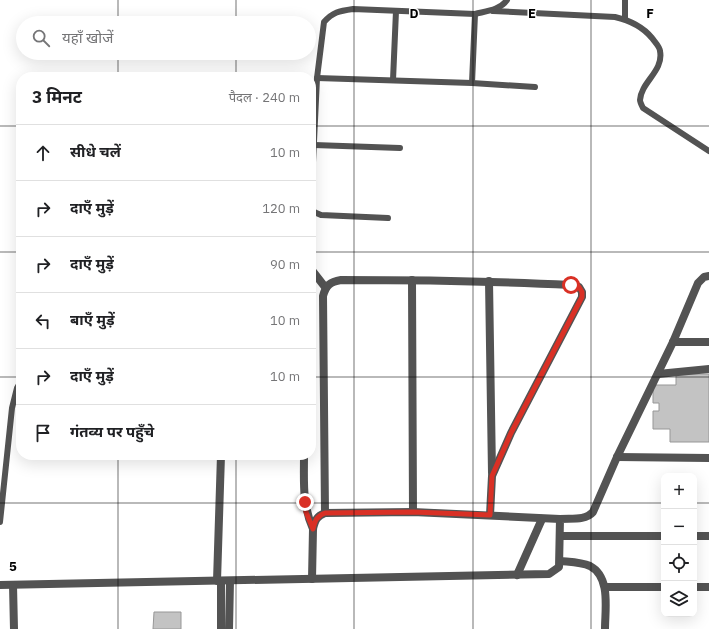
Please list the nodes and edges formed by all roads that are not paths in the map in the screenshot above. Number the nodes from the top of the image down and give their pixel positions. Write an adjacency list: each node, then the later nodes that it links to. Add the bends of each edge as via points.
1 (507, 0): 3 (lane, via 503,6)
2 (625, 0): 6 (lane)
3 (492, 10): 5 (lane); 6 (lane)
4 (396, 11): 5 (lane); 7 (lane, via 353,9 330,15 324,22); 8 (lane)
5 (475, 14): 9 (lane)
6 (625, 19): 14 (lane, via 651,36 660,50 657,69 640,100 643,108)
7 (317, 78): 8 (lane); 11 (lane)
8 (393, 80): 9 (lane)
9 (472, 83): 10 (lane)
10 (536, 87)
11 (316, 100)
12 (316, 145): 13 (lane)
13 (400, 148)
14 (709, 151)
15 (316, 213): 16 (lane, via 321,216)
16 (388, 218)
17 (316, 275): 21 (street)
18 (709, 276): 22 (street, via 698,283)
19 (412, 280): 20 (street); 21 (street, via 341,280); 32 (street)
20 (489, 281): 31 (street); 31 (street, via 571,285 579,287 582,292 582,297 511,433)
21 (325, 287): 33 (street, via 322,296)
22 (673, 342): 23 (street); 25 (street)
23 (709, 342)
24 (709, 369): 25 (street)
25 (658, 374): 27 (street)
26 (16, 392): 37 (lane, via 12,408)
27 (617, 457): 28 (street); 36 (street, via 590,516)
28 (709, 458)
29 (221, 460): 46 (street)
30 (304, 460): 38 (street, via 306,512)
31 (492, 476): 34 (street)
32 (413, 512): 33 (street); 34 (street)
33 (325, 513): 38 (street, via 315,521)
34 (490, 515): 35 (street)
35 (542, 518): 36 (street); 44 (street)
36 (560, 519): 39 (street)
37 (0, 522)
38 (313, 529): 45 (street)
39 (560, 536): 40 (street); 43 (street)
40 (661, 536)
41 (697, 536): 42 (street)
42 (709, 536)
43 (560, 561): 44 (street, via 559,567 549,574); 50 (street, via 591,567 602,579)
44 (517, 575): 45 (street)
45 (312, 579): 47 (street)
46 (219, 581): 47 (street); 49 (street); 55 (street)
47 (230, 581): 56 (street)
48 (0, 585): 49 (street)
49 (13, 585): 54 (street)
50 (605, 587): 51 (street); 57 (street)
51 (661, 587)
52 (697, 587): 53 (street)
53 (709, 587)
54 (14, 629)
55 (221, 629)
56 (229, 629)
57 (605, 629)

